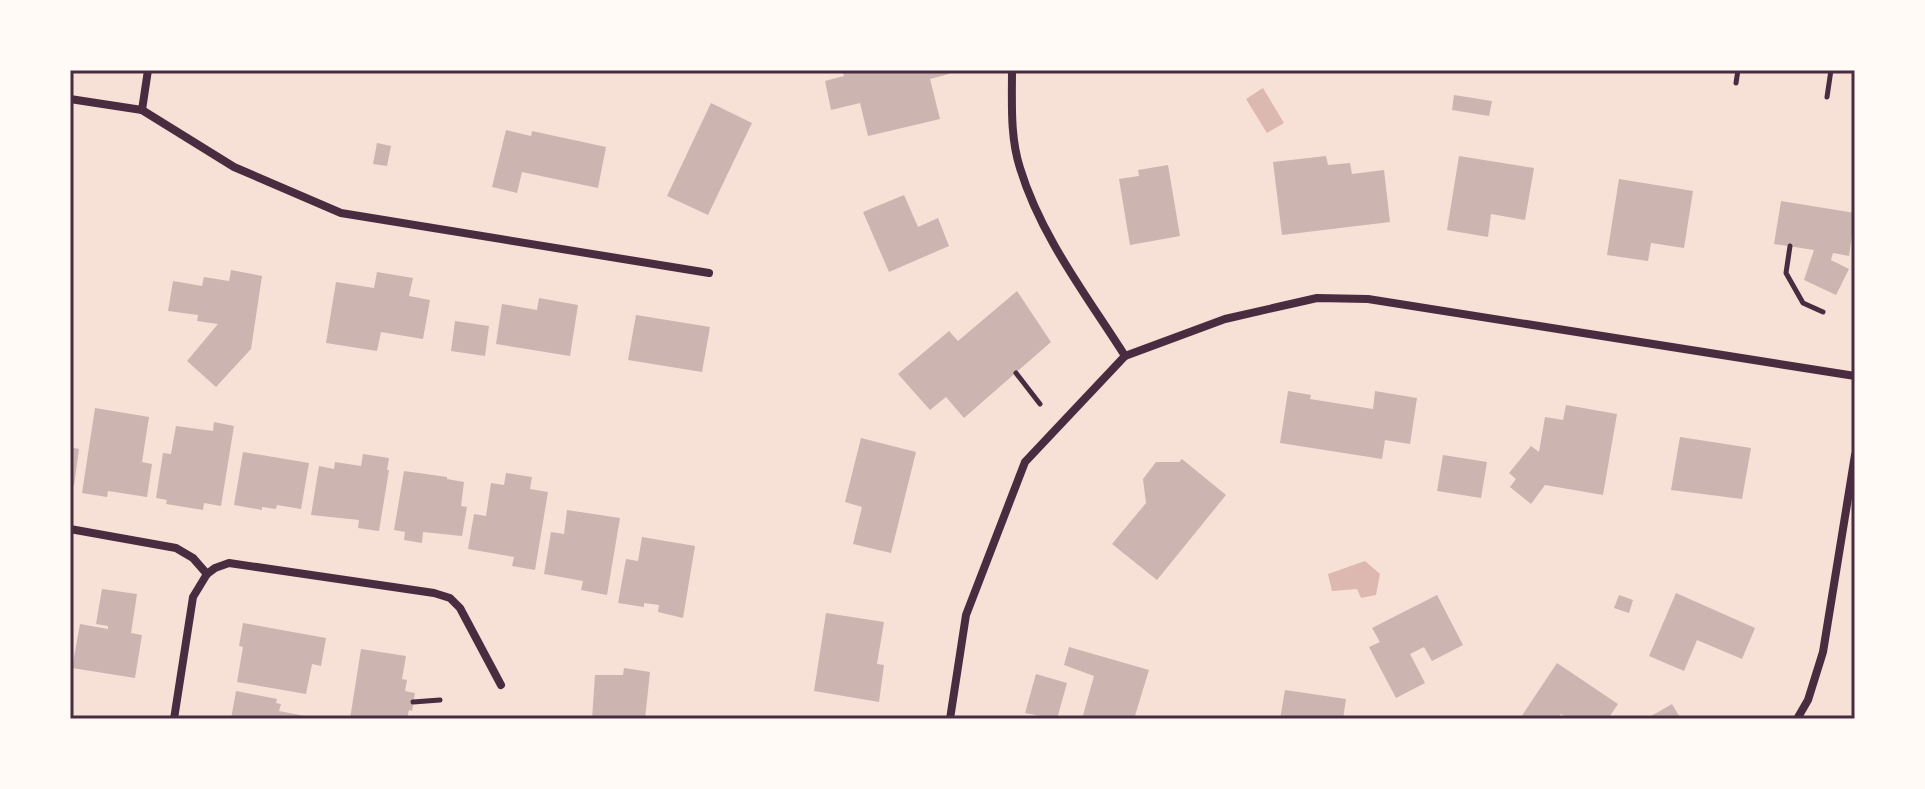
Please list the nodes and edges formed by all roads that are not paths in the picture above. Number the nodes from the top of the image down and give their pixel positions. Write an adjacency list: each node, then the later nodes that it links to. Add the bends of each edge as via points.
1 (148, 70): 4 (street)
2 (1012, 70): 6 (street, via 1012,120 1020,168 1046,231)
3 (70, 99): 4 (street)
4 (142, 110): 5 (street, via 234,167 341,213)
5 (709, 273)
6 (1125, 356): 7 (street, via 1225,319 1317,298 1355,298); 13 (street, via 1025,462 966,615)
7 (1855, 376)
8 (1855, 455): 14 (street, via 1823,652)
9 (70, 529): 10 (street, via 176,548)
10 (207, 574): 11 (street, via 229,563 243,564 450,598); 12 (street, via 193,597)
11 (501, 685)
12 (174, 719)
13 (950, 719)
14 (1797, 719)

